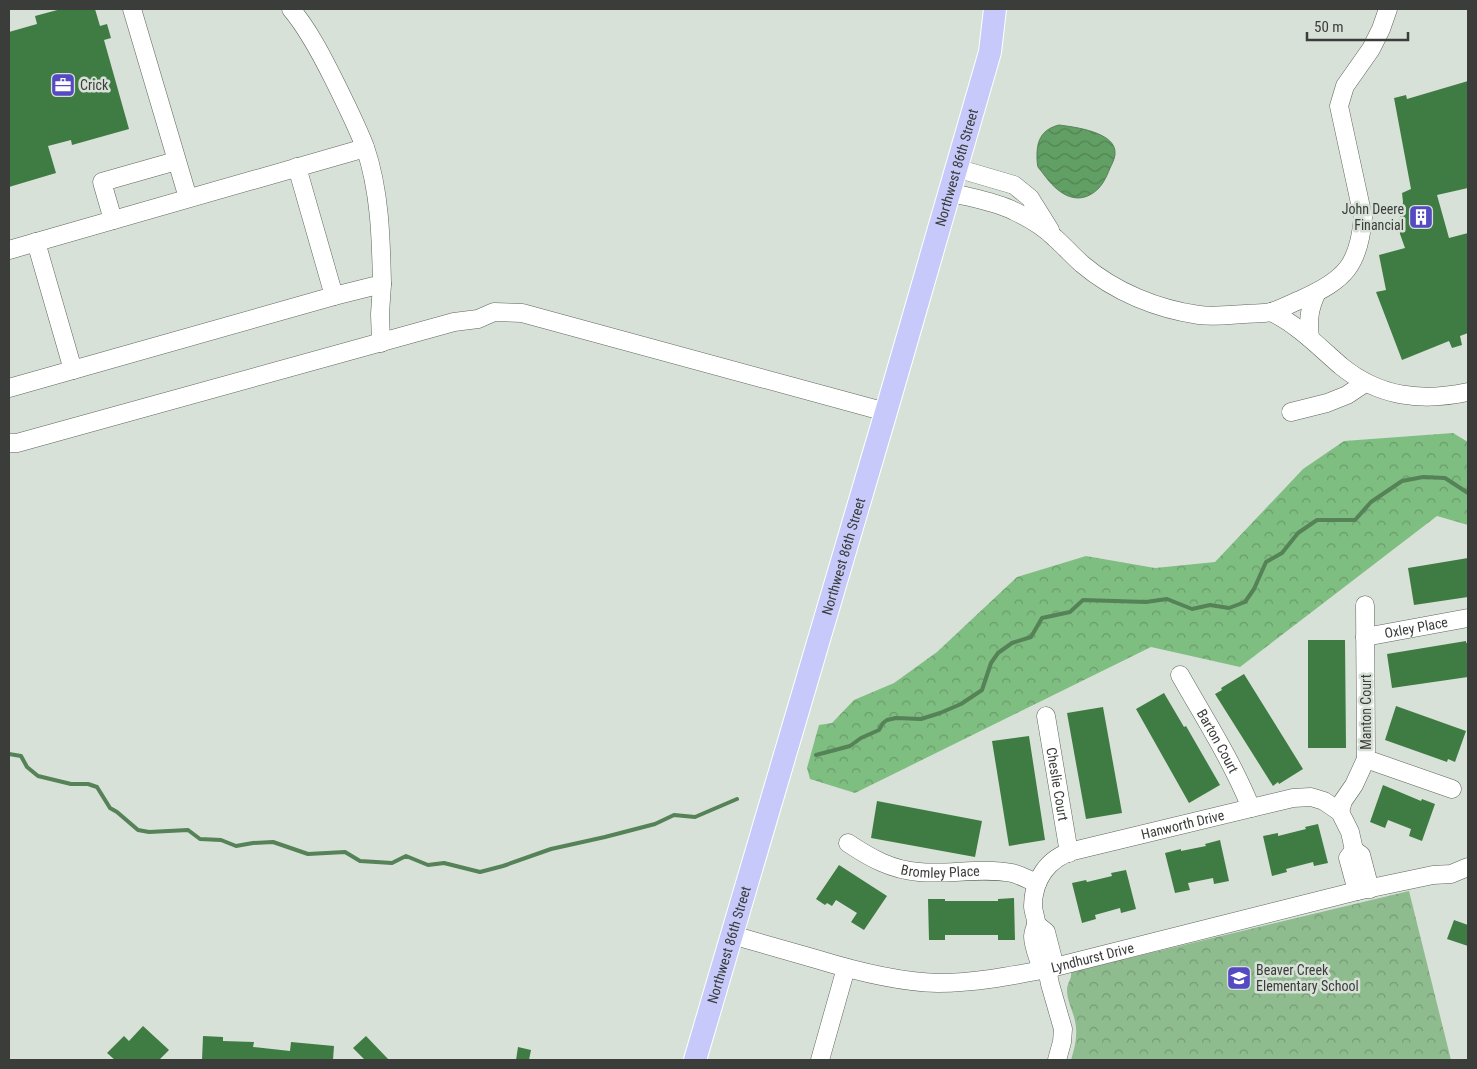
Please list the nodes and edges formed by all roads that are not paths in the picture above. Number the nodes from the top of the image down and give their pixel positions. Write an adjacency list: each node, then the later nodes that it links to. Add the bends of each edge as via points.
1 (132, 9): 8 (street)
2 (291, 9): 7 (street, via 321,54)
3 (996, 9): 6 (main road, Northwest 86th Street)
4 (1012, 9): 6 (main road, Northwest 86th Street)
5 (1388, 9): 18 (street, via 1372,48 1345,86 1339,106 1363,217 1362,234 1348,269 1333,284)
6 (990, 52): 10 (main road, Northwest 86th Street)
7 (365, 148): 9 (street); 17 (street, via 379,212)
8 (176, 161): 12 (street); 13 (street, via 102,182)
9 (297, 167): 12 (street); 19 (street)
10 (956, 168): 11 (main road, Northwest 86th Street); 14 (street, via 1014,185 1030,198)
11 (949, 192): 14 (street, via 1014,211); 27 (main road, Northwest 86th Street)
12 (188, 198): 13 (street)
13 (113, 220): 15 (street)
14 (1054, 237): 20 (street, via 1100,278 1129,295 1165,308 1201,315)
15 (36, 242): 16 (street); 23 (street)
16 (9, 250)
17 (382, 284): 19 (street); 22 (street)
18 (1317, 292): 20 (street); 21 (street, via 1309,313)
19 (334, 296): 23 (street)
20 (1271, 312): 21 (street)
21 (1310, 338): 24 (street)
22 (381, 343): 27 (street, via 454,322 478,319 494,312 522,313); 29 (street)
23 (73, 370): 25 (street)
24 (1365, 383): 26 (street, via 1415,396 1440,397); 28 (street, via 1327,403)
25 (9, 388)
26 (1468, 392)
27 (886, 412): 46 (main road, Northwest 86th Street)
28 (1291, 412)
29 (9, 443)
30 (1365, 605): 32 (street, Manton Court)
31 (1468, 618): 32 (street, Oxley Place)
32 (1365, 637): 35 (street, Manton Court)
33 (1180, 675): 37 (street, Barton Court, via 1230,762)
34 (1046, 716): 40 (street, Cheslie Court)
35 (1366, 759): 36 (street); 38 (street, Manton Court, via 1342,801)
36 (1452, 788)
37 (1250, 808): 38 (street, Hanworth Drive, via 1310,797 1324,801); 40 (street, Hanworth Drive)
38 (1340, 812): 45 (street, via 1354,850 1361,855)
39 (848, 843): 44 (street, Bromley Place, via 879,862 898,869 1013,873)
40 (1069, 853): 44 (street, Hanworth Drive, via 1047,867)
41 (1468, 867): 42 (street, Lyndhurst Drive)
42 (1451, 874): 43 (street, Lyndhurst Drive); 45 (street, Lyndhurst Drive)
43 (1468, 879)
44 (1037, 883): 48 (street, Hanworth Drive, via 1033,911 1036,924 1046,932)
45 (1364, 890): 48 (street, Lyndhurst Drive)
46 (732, 935): 47 (street, Lyndhurst Drive); 49 (main road, Northwest 86th Street)
47 (846, 968): 48 (street, Lyndhurst Drive, via 938,983 1002,978); 50 (street)
48 (1048, 969): 51 (street, Hanworth Drive, via 1063,1029)
49 (696, 1060)
50 (820, 1060)
51 (1057, 1060)

